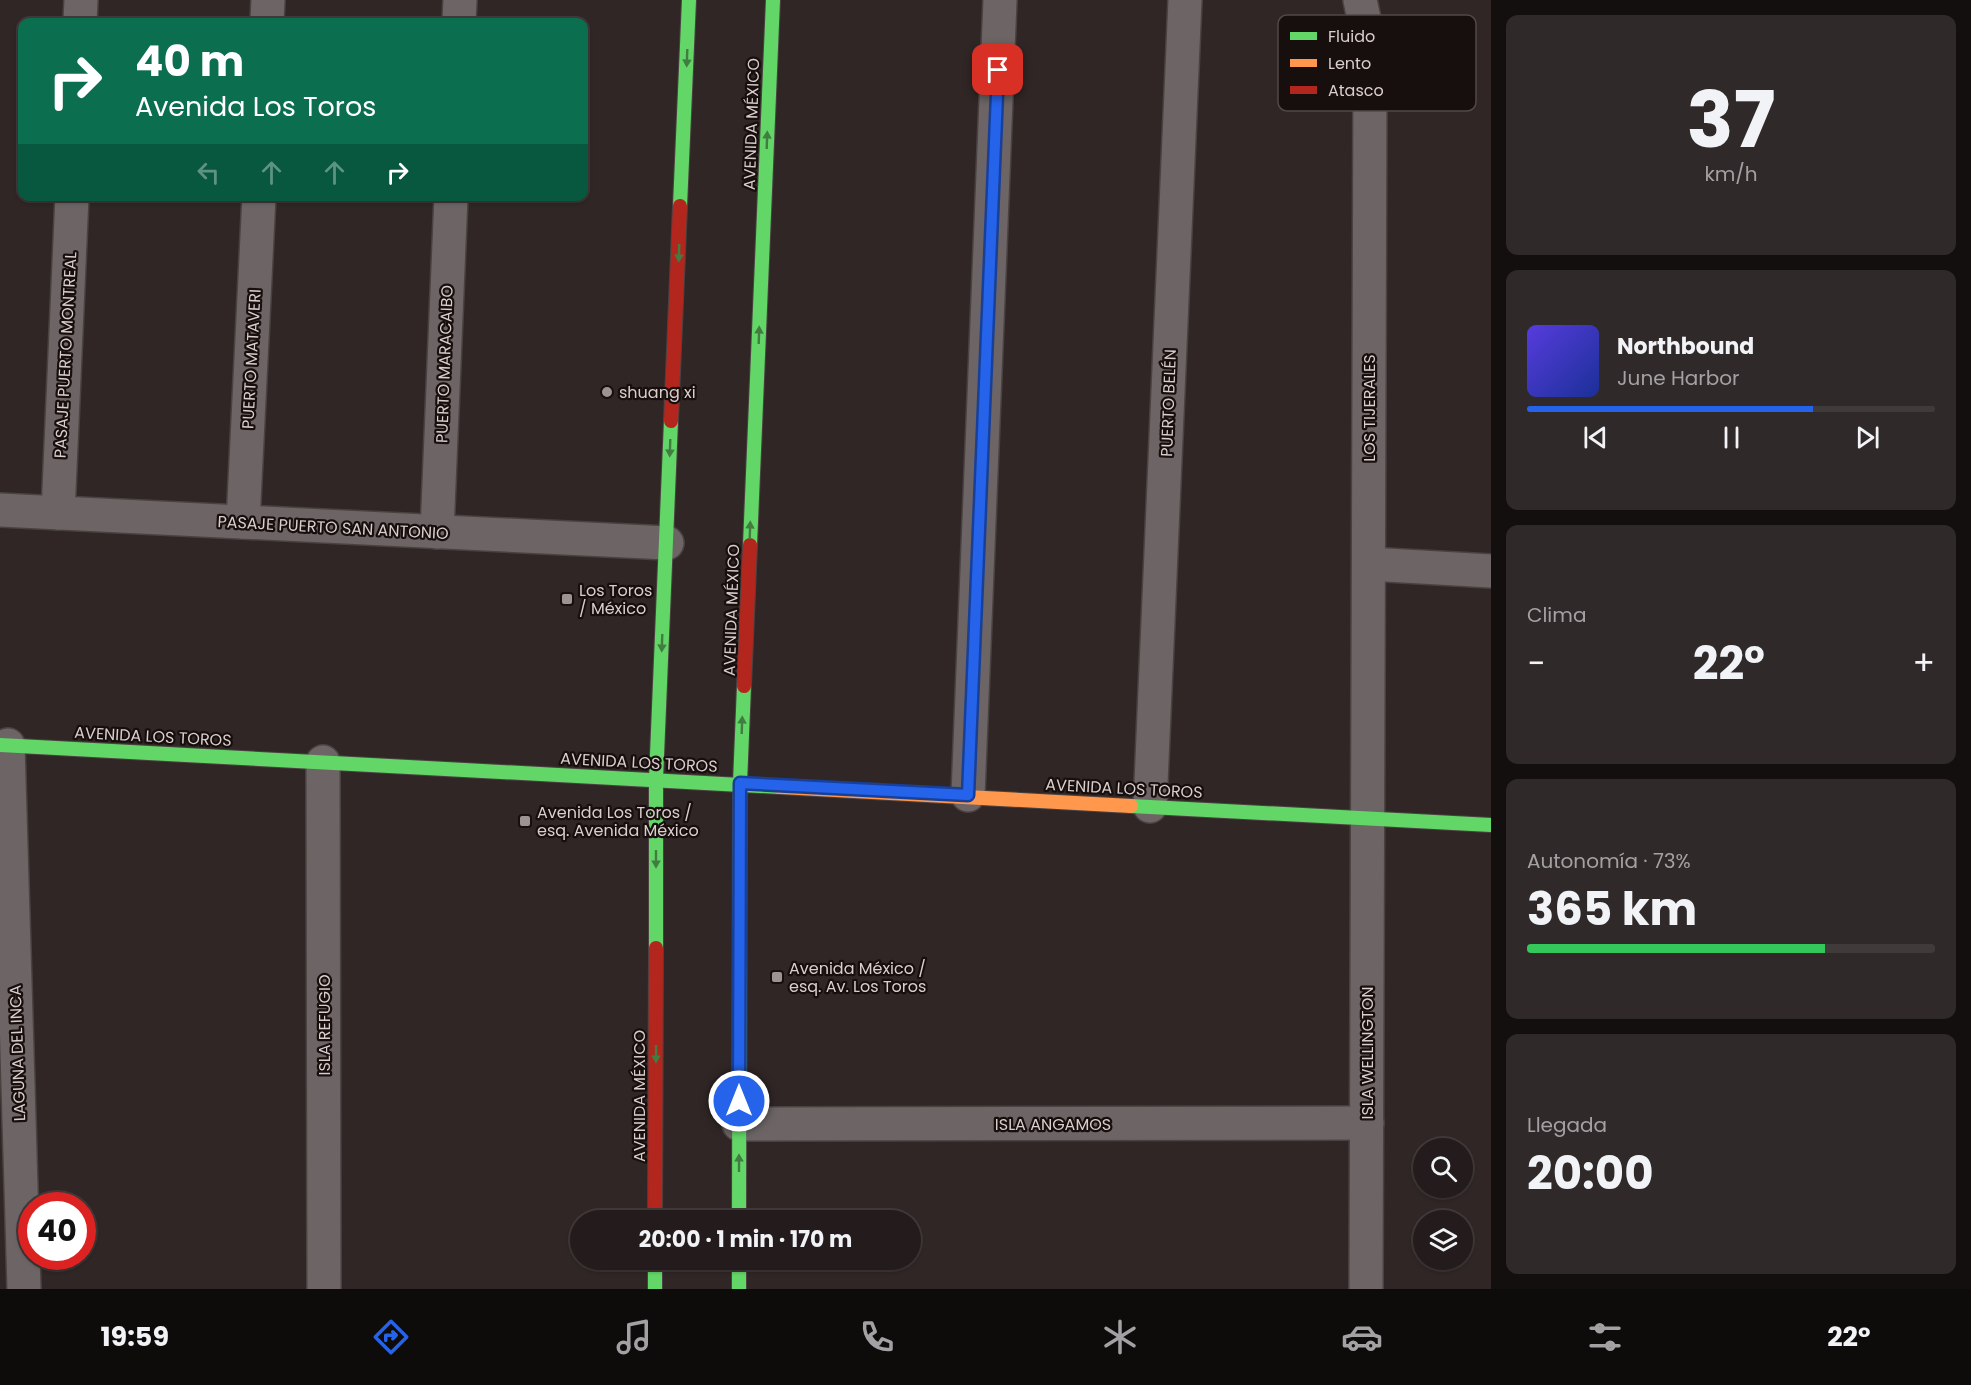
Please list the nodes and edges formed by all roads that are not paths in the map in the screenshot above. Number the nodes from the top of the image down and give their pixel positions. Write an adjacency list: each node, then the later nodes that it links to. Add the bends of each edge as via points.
1 (81, 0): 10 (street)
2 (268, 0): 11 (street)
3 (460, 0): 12 (street)
4 (689, 0): 21 (main road, AVENIDA MÉXICO, one-way to 21)
5 (773, 0): 27 (main road, AVENIDA MÉXICO, one-way to 5)
6 (1000, 0): 28 (street)
7 (1185, 0): 29 (street, PUERTO BELÉN)
8 (1360, 0): 9 (street, LOS TIJERALES)
9 (1363, 15)
10 (80, 18)
11 (267, 18)
12 (459, 18)
13 (1370, 111): 22 (street, LOS TIJERALES)
14 (72, 201): 18 (street, PASAJE PUERTO MONTREAL)
15 (259, 201): 19 (street, PUERTO MATAVERI)
16 (451, 201): 20 (street, PUERTO MARACAIBO)
17 (0, 510): 18 (street, PASAJE PUERTO SAN ANTONIO)
18 (58, 513): 19 (street, PASAJE PUERTO SAN ANTONIO)
19 (243, 522): 20 (street, PASAJE PUERTO SAN ANTONIO)
20 (437, 532): 21 (street, PASAJE PUERTO SAN ANTONIO)
21 (667, 543): 26 (main road, AVENIDA MÉXICO, one-way to 26)
22 (1369, 564): 23 (street); 30 (street, LOS TIJERALES)
23 (1491, 571)
24 (4, 745): 25 (main road, AVENIDA LOS TOROS); 38 (street, LAGUNA DEL INCA)
25 (323, 762): 26 (main road, AVENIDA LOS TOROS); 39 (street, ISLA REFUGIO)
26 (656, 779): 27 (main road, AVENIDA LOS TOROS); 34 (main road, AVENIDA MÉXICO, one-way to 34)
27 (740, 783): 28 (main road, AVENIDA LOS TOROS); 33 (main road, AVENIDA MÉXICO)
28 (968, 795): 29 (main road, AVENIDA LOS TOROS)
29 (1150, 806): 30 (main road, AVENIDA LOS TOROS)
30 (1368, 818): 31 (main road, AVENIDA LOS TOROS); 32 (street, ISLA WELLINGTON)
31 (1491, 825)
32 (1367, 1123): 33 (street, ISLA ANGAMOS); 42 (street, ISLA WELLINGTON)
33 (739, 1124): 35 (main road, AVENIDA MÉXICO, one-way to 33)
34 (655, 1210)
35 (739, 1210)
36 (655, 1270): 40 (main road)
37 (739, 1270): 41 (main road)
38 (24, 1289)
39 (324, 1289)
40 (655, 1289)
41 (739, 1289)
42 (1366, 1289)

